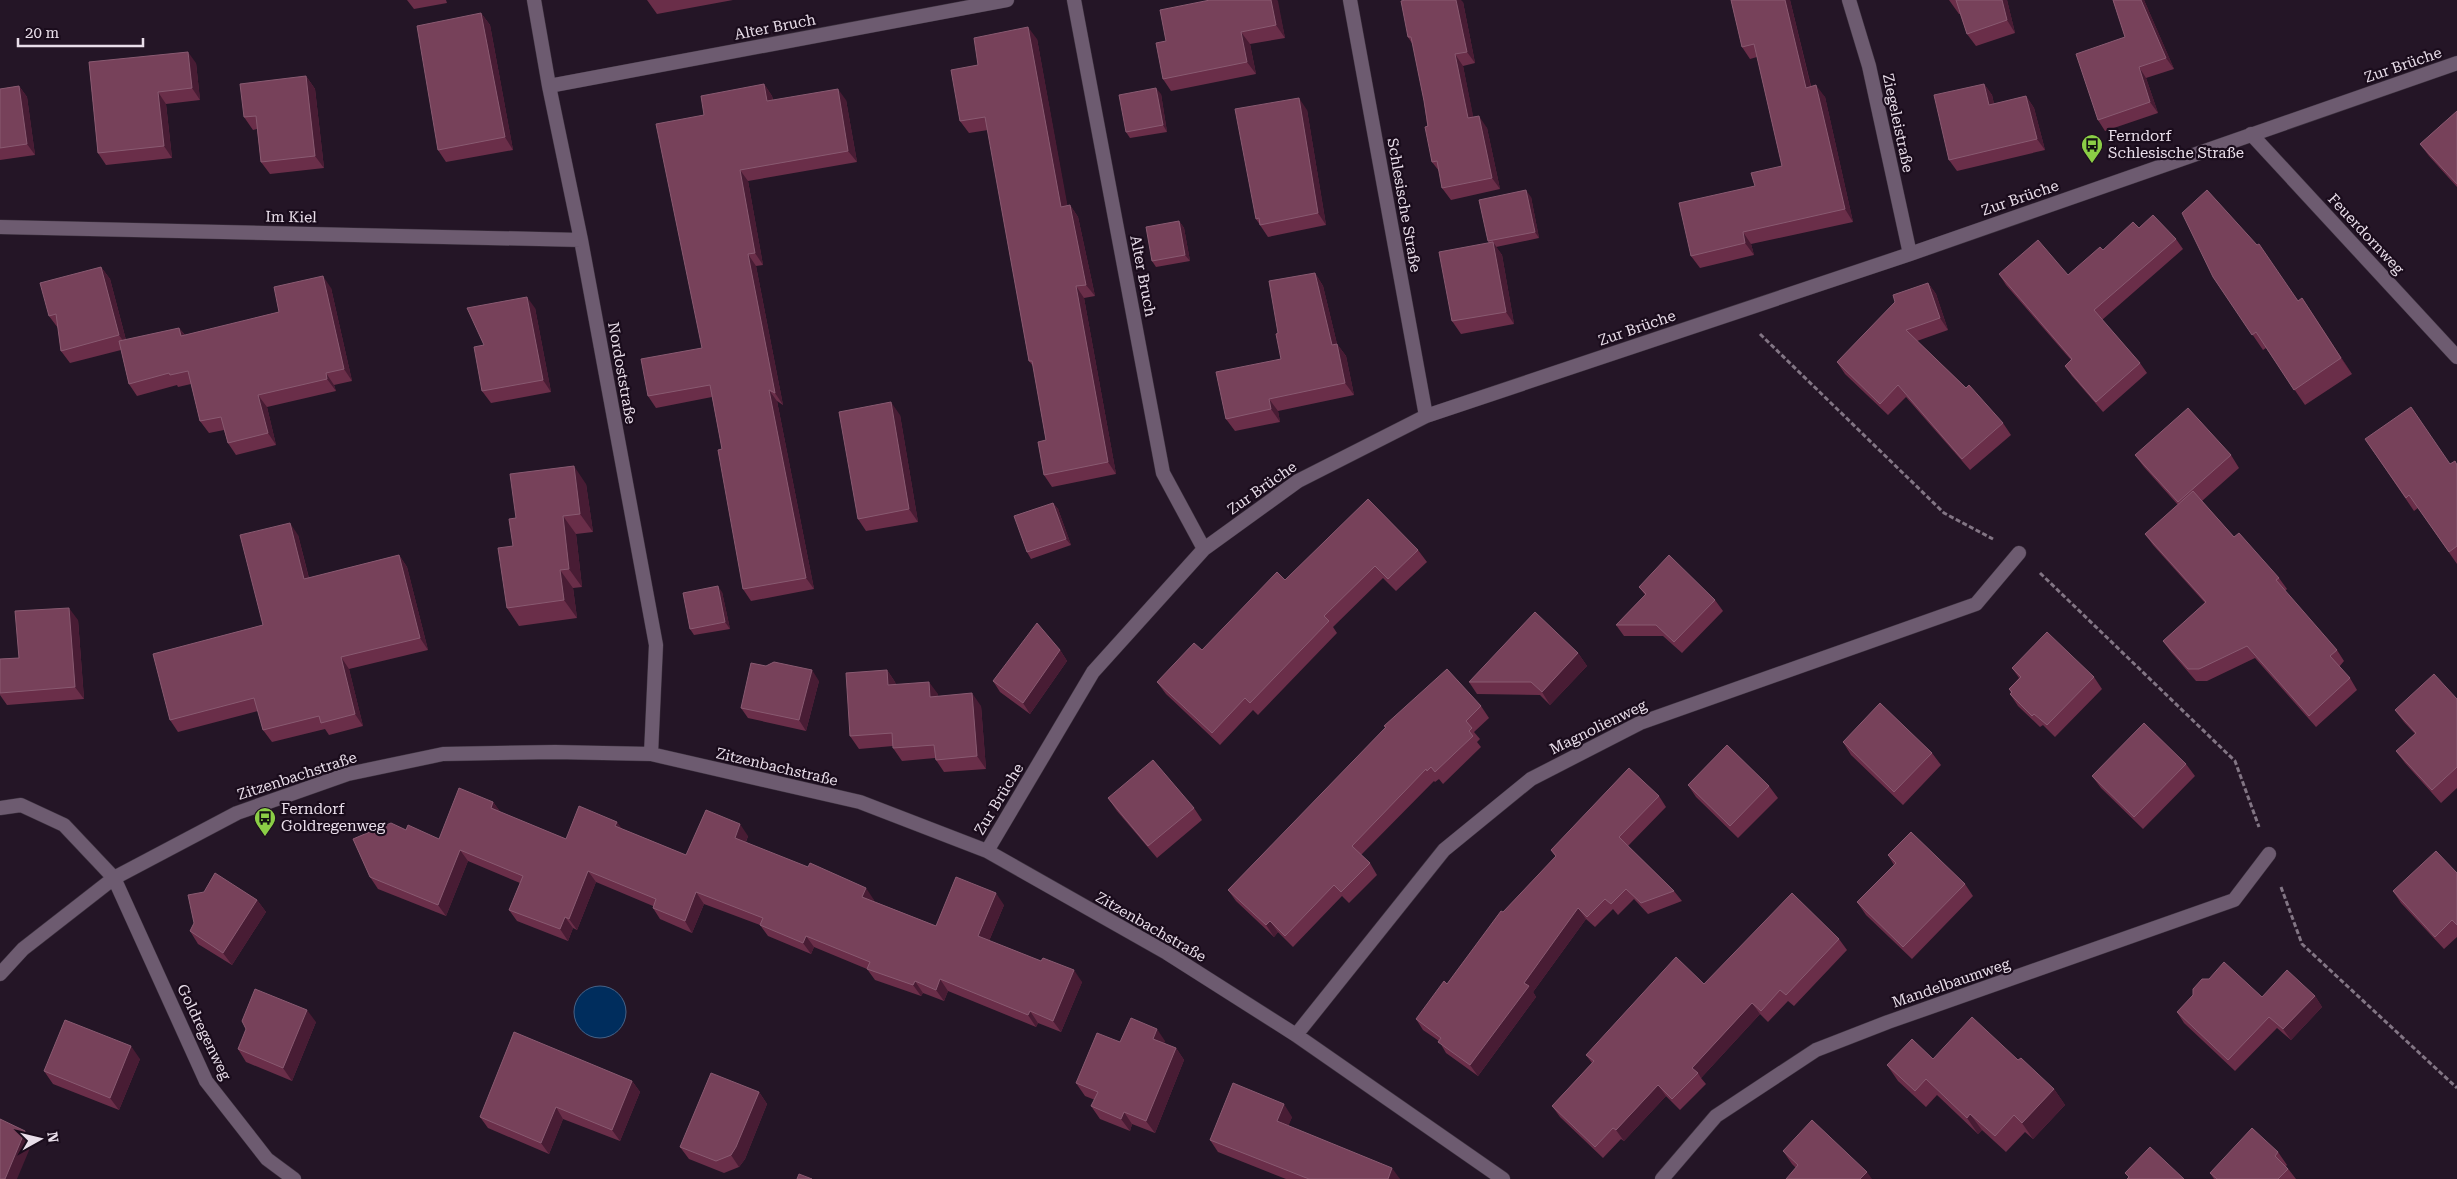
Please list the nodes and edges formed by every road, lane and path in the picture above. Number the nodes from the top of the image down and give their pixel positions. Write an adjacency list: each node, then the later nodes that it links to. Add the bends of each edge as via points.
1 (534, 0): 7 (street, Nordoststraße)
2 (1007, 0): 7 (street, Alter Bruch)
3 (1074, 0): 15 (street, Alter Bruch, via 1163,473)
4 (1350, 0): 14 (street, Schlesische Straße)
5 (1849, 0): 11 (street, Ziegeleistraße, via 1869,66)
6 (2457, 64): 8 (street, Zur Brüche)
7 (549, 86): 10 (street, Nordoststraße)
8 (2251, 134): 11 (street, Zur Brüche); 13 (street, Feuerdornweg)
9 (0, 227): 10 (street, Im Kiel)
10 (581, 240): 17 (street, Nordoststraße, via 656,645)
11 (1910, 254): 12 (street, Zur Brüche)
12 (1736, 311): 14 (street, Zur Brüche); 16 (path, via 1944,513)
13 (2457, 357)
14 (1426, 416): 15 (street, Zur Brüche, via 1298,480)
15 (1204, 549): 19 (street, Zur Brüche, via 1094,672)
16 (2019, 553): 20 (path, via 2235,761); 23 (street, Magnolienweg, via 1976,604 1640,723 1531,779 1444,850)
17 (651, 754): 19 (street, Zitzenbachstraße, via 860,802); 21 (street, Zitzenbachstraße, via 443,754 348,774 237,812)
18 (0, 808): 21 (street, via 21,805 64,825)
19 (987, 851): 23 (street, Zitzenbachstraße, via 1166,953)
20 (2269, 854): 24 (path, via 2302,944); 27 (street, Mandelbaumweg, via 2234,900 1816,1050 1716,1116)
21 (114, 878): 22 (street, Zitzenbachstraße, via 23,949); 25 (street, Goldregenweg, via 206,1081 267,1159)
22 (0, 974)
23 (1296, 1035): 26 (street, Zitzenbachstraße)
24 (2457, 1088)
25 (294, 1179)
26 (1502, 1179)
27 (1662, 1179)

